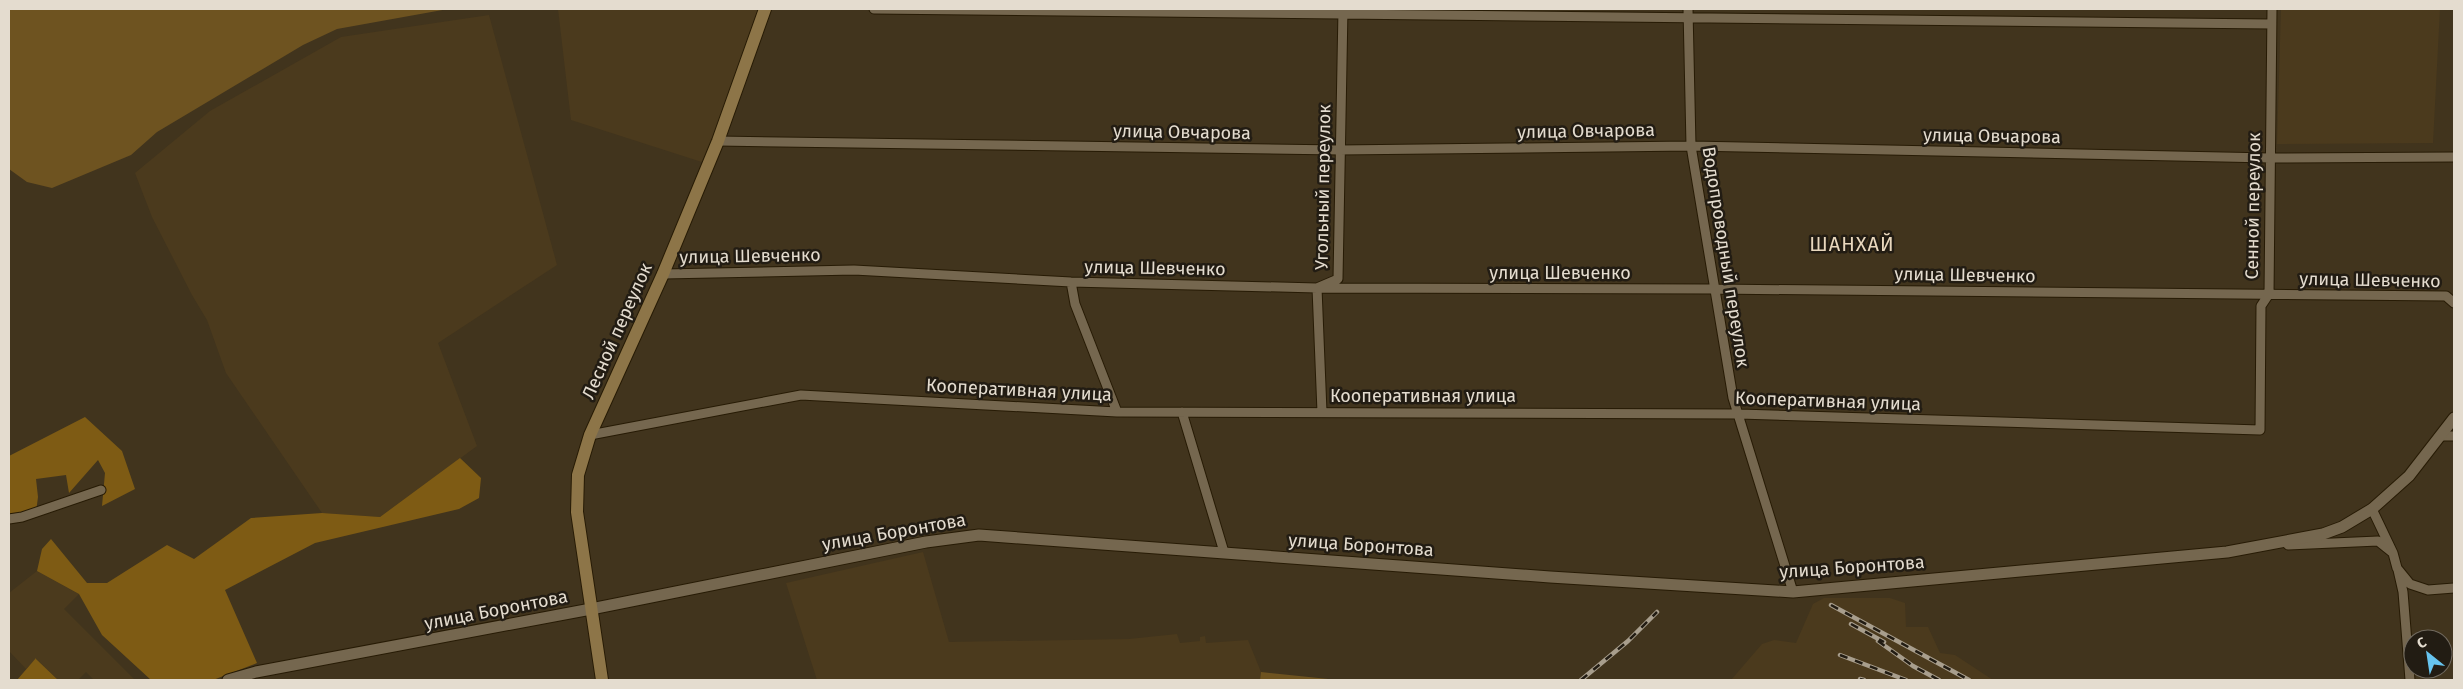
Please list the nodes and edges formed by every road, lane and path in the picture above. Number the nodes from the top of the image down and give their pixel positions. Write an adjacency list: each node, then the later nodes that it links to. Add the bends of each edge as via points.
1 (765, 9): 8 (main road, Лесной переулок)
2 (874, 9): 4 (street)
3 (2272, 9): 7 (street, Сенной переулок)
4 (1024, 10): 5 (street)
5 (1343, 11): 6 (street); 10 (street, Угольный переулок)
6 (1689, 13): 7 (street); 9 (street, Водопроводный переулок)
7 (2271, 24): 12 (street, Сенной переулок)
8 (718, 141): 10 (street, улица Овчарова); 13 (main road, Лесной переулок)
9 (1691, 146): 10 (street, улица Овчарова); 12 (street, улица Овчарова); 16 (street, Водопроводный переулок)
10 (1339, 150): 15 (street, Угольный переулок, via 1338,279)
11 (2454, 157): 12 (street, улица Овчарова)
12 (2270, 158): 17 (street, Сенной переулок)
13 (663, 274): 14 (street, улица Шевченко, via 854,270); 25 (main road, Лесной переулок)
14 (1071, 282): 15 (street, улица Шевченко); 19 (street, via 1075,304)
15 (1317, 288): 16 (street, улица Шевченко); 21 (street, Угольный переулок)
16 (1714, 289): 17 (street, улица Шевченко); 22 (street, Водопроводный переулок, via 1733,398)
17 (2269, 294): 18 (street, улица Шевченко, via 2446,296); 24 (street, Сенной переулок, via 2261,306)
18 (2454, 303)
19 (1117, 412): 20 (street, Кооперативная улица); 25 (street, Кооперативная улица, via 801,395)
20 (1182, 412): 21 (street, Кооперативная улица); 32 (street)
21 (1322, 412): 22 (street, Кооперативная улица)
22 (1739, 414): 24 (street, Кооперативная улица); 36 (street, Водопроводный переулок)
23 (2454, 418): 26 (street, улица Боронтова)
24 (2260, 430)
25 (590, 435): 37 (main road, Лесной переулок, via 578,475 577,512)
26 (2441, 436): 27 (street); 29 (street, улица Боронтова, via 2409,476)
27 (2454, 436)
28 (101, 490): 30 (street)
29 (2372, 509): 31 (street, улица Боронтова, via 2335,530); 33 (street)
30 (9, 519)
31 (2260, 545): 33 (street, via 2378,541); 36 (street, улица Боронтова, via 2227,552)
32 (1224, 552): 36 (street, улица Боронтова, via 1550,578); 37 (street, улица Боронтова, via 979,535 926,542)
33 (2394, 553): 34 (street)
34 (2398, 568): 35 (street, via 2410,584 2428,590); 40 (street)
35 (2454, 588)
36 (1793, 592)
37 (591, 610): 38 (street, улица Боронтова, via 256,672); 39 (main road, Лесной переулок)
38 (228, 680)
39 (602, 680)
40 (2410, 680)

